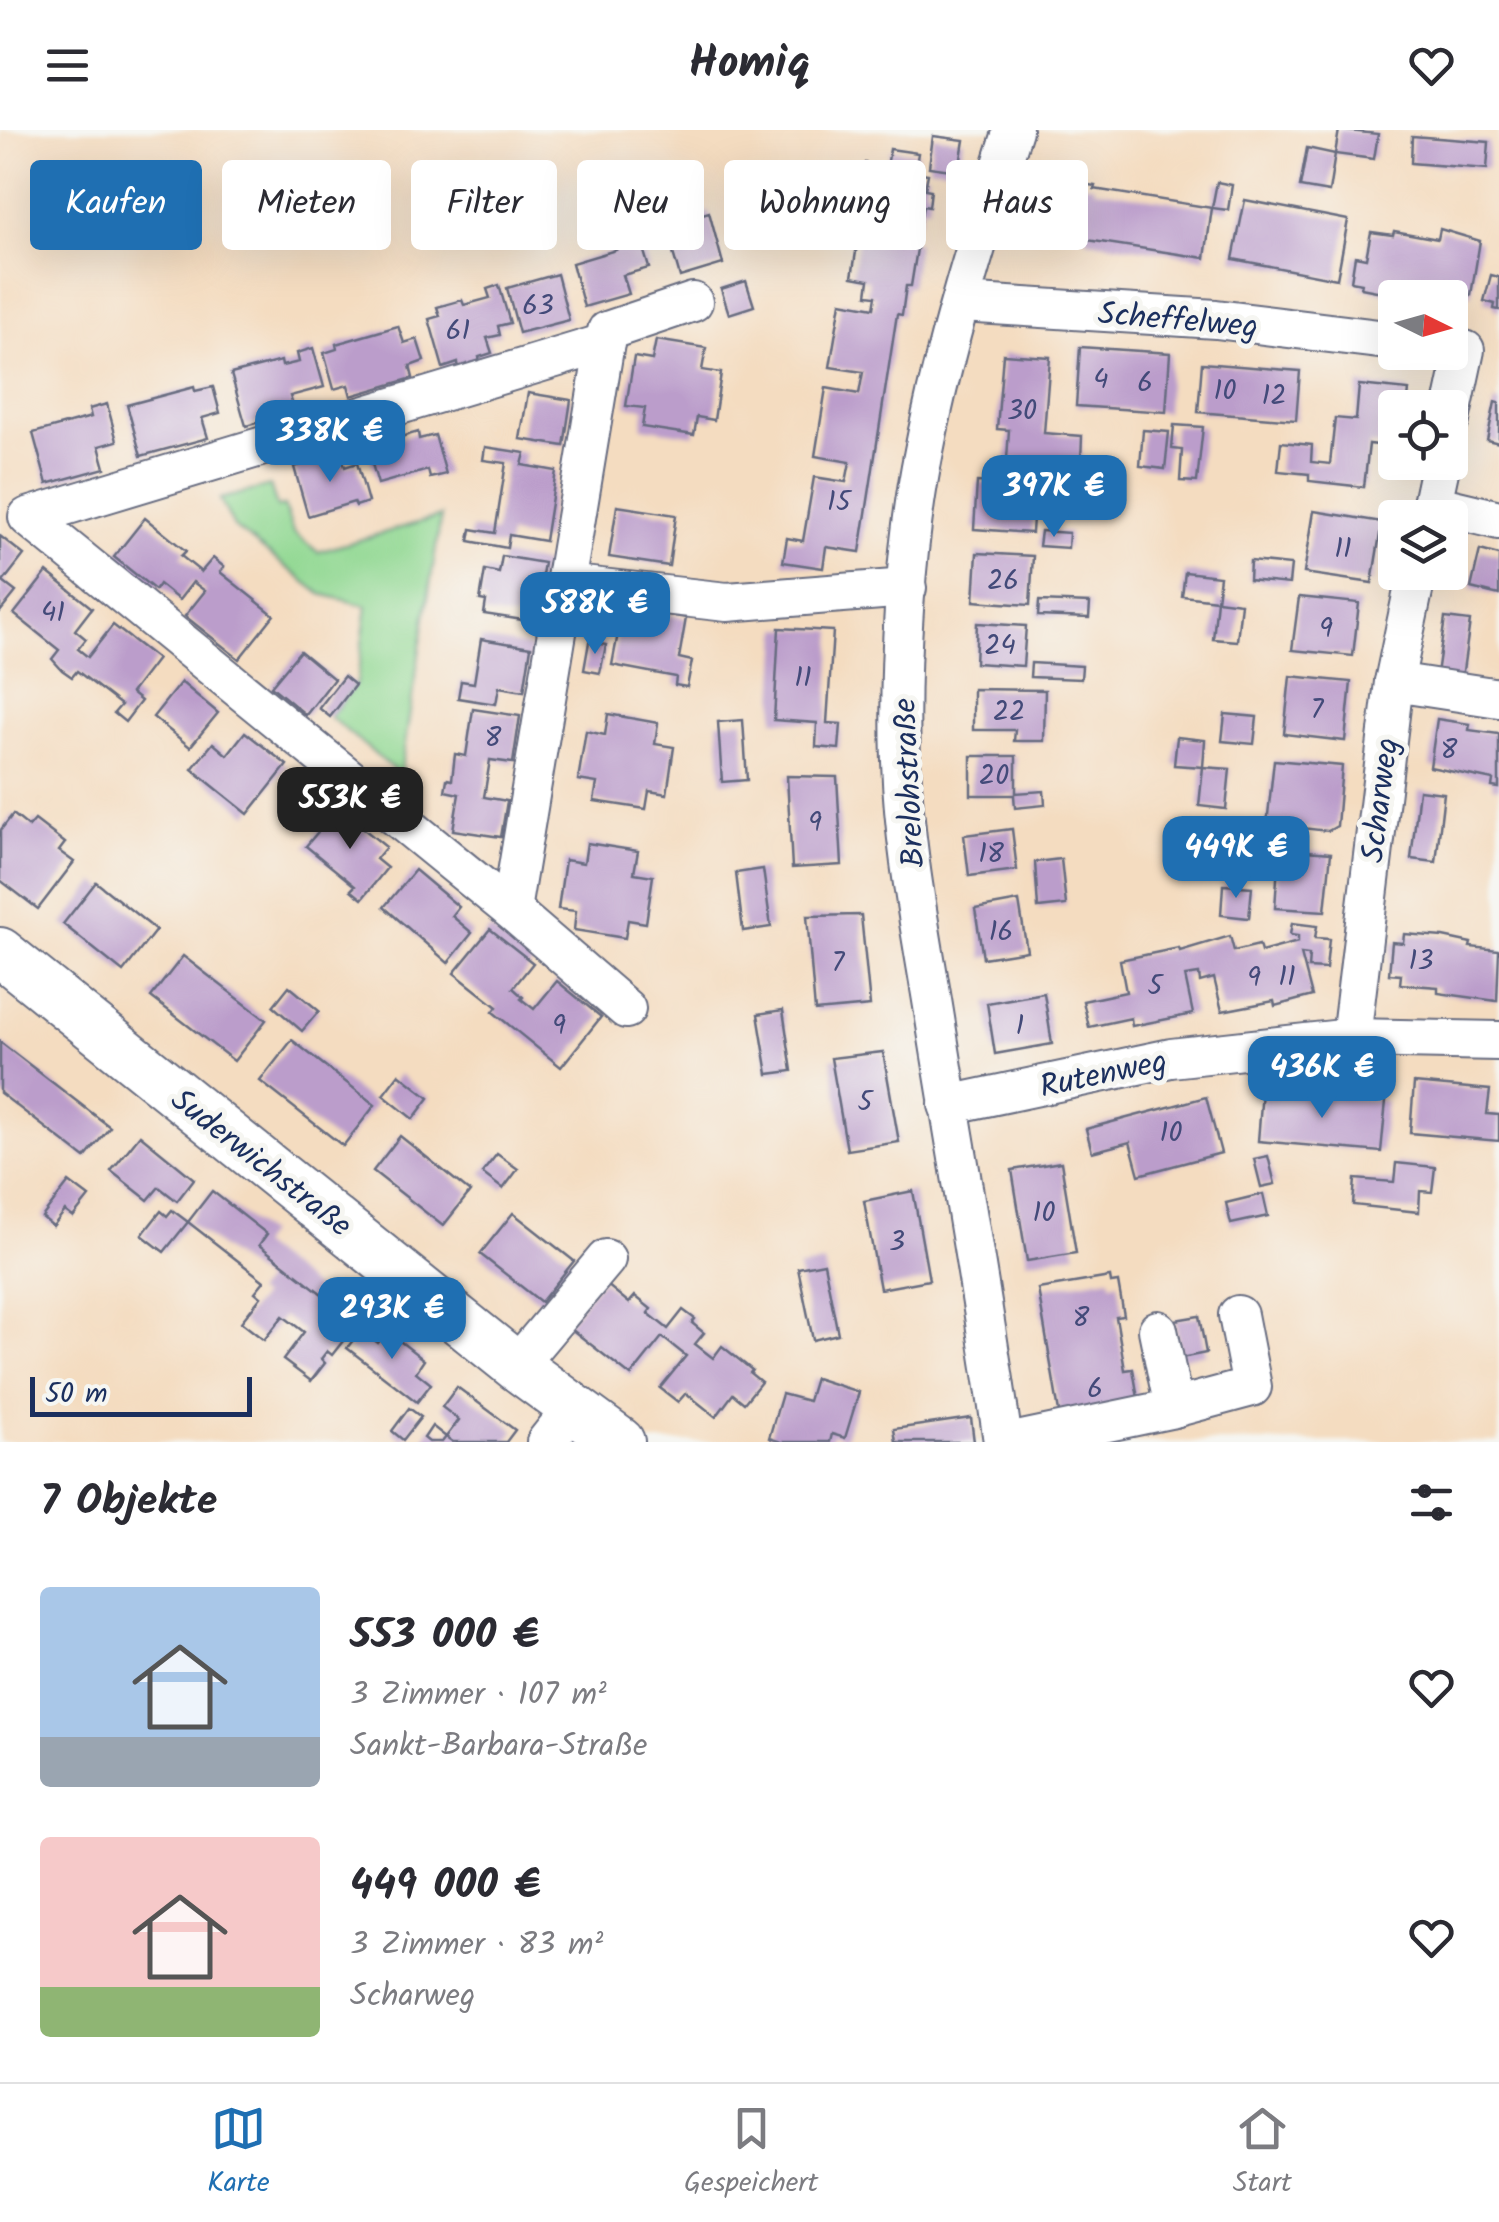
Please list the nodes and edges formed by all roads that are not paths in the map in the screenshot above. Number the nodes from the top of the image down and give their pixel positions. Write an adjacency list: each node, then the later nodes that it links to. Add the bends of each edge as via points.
1 (1013, 130): 3 (street, Brelohstraße)
2 (693, 302): 5 (street, via 607,330)
3 (961, 303): 4 (street, Scheffelweg, via 1216,319); 11 (street, Brelohstraße, via 924,452)
4 (1378, 340)
5 (605, 344): 10 (street); 15 (street, via 28,516)
6 (1471, 351): 7 (street)
7 (1459, 390)
8 (1468, 516): 9 (street)
9 (1499, 520)
10 (565, 584): 11 (street, via 727,602); 15 (street)
11 (906, 588): 20 (street, Brelohstraße, via 901,742 909,861)
12 (1413, 590): 13 (street, Scharweg)
13 (1394, 682): 14 (street); 18 (street, Scharweg)
14 (1499, 698)
15 (511, 910): 17 (street)
16 (0, 952): 24 (main road, Suderwichstraße)
17 (626, 1009)
18 (1351, 1038): 19 (street, Rutenweg); 20 (street, Rutenweg, via 1171,1058)
19 (1499, 1040)
20 (948, 1105): 28 (street, Brelohstraße)
21 (606, 1260): 24 (street)
22 (1238, 1315): 25 (street, via 1252,1387)
23 (1158, 1330): 25 (street)
24 (516, 1366): 26 (main road, Suderwichstraße)
25 (1174, 1408): 29 (street)
26 (559, 1426): 27 (main road, Suderwichstraße)
27 (620, 1442)
28 (1003, 1442)
29 (1012, 1442)

